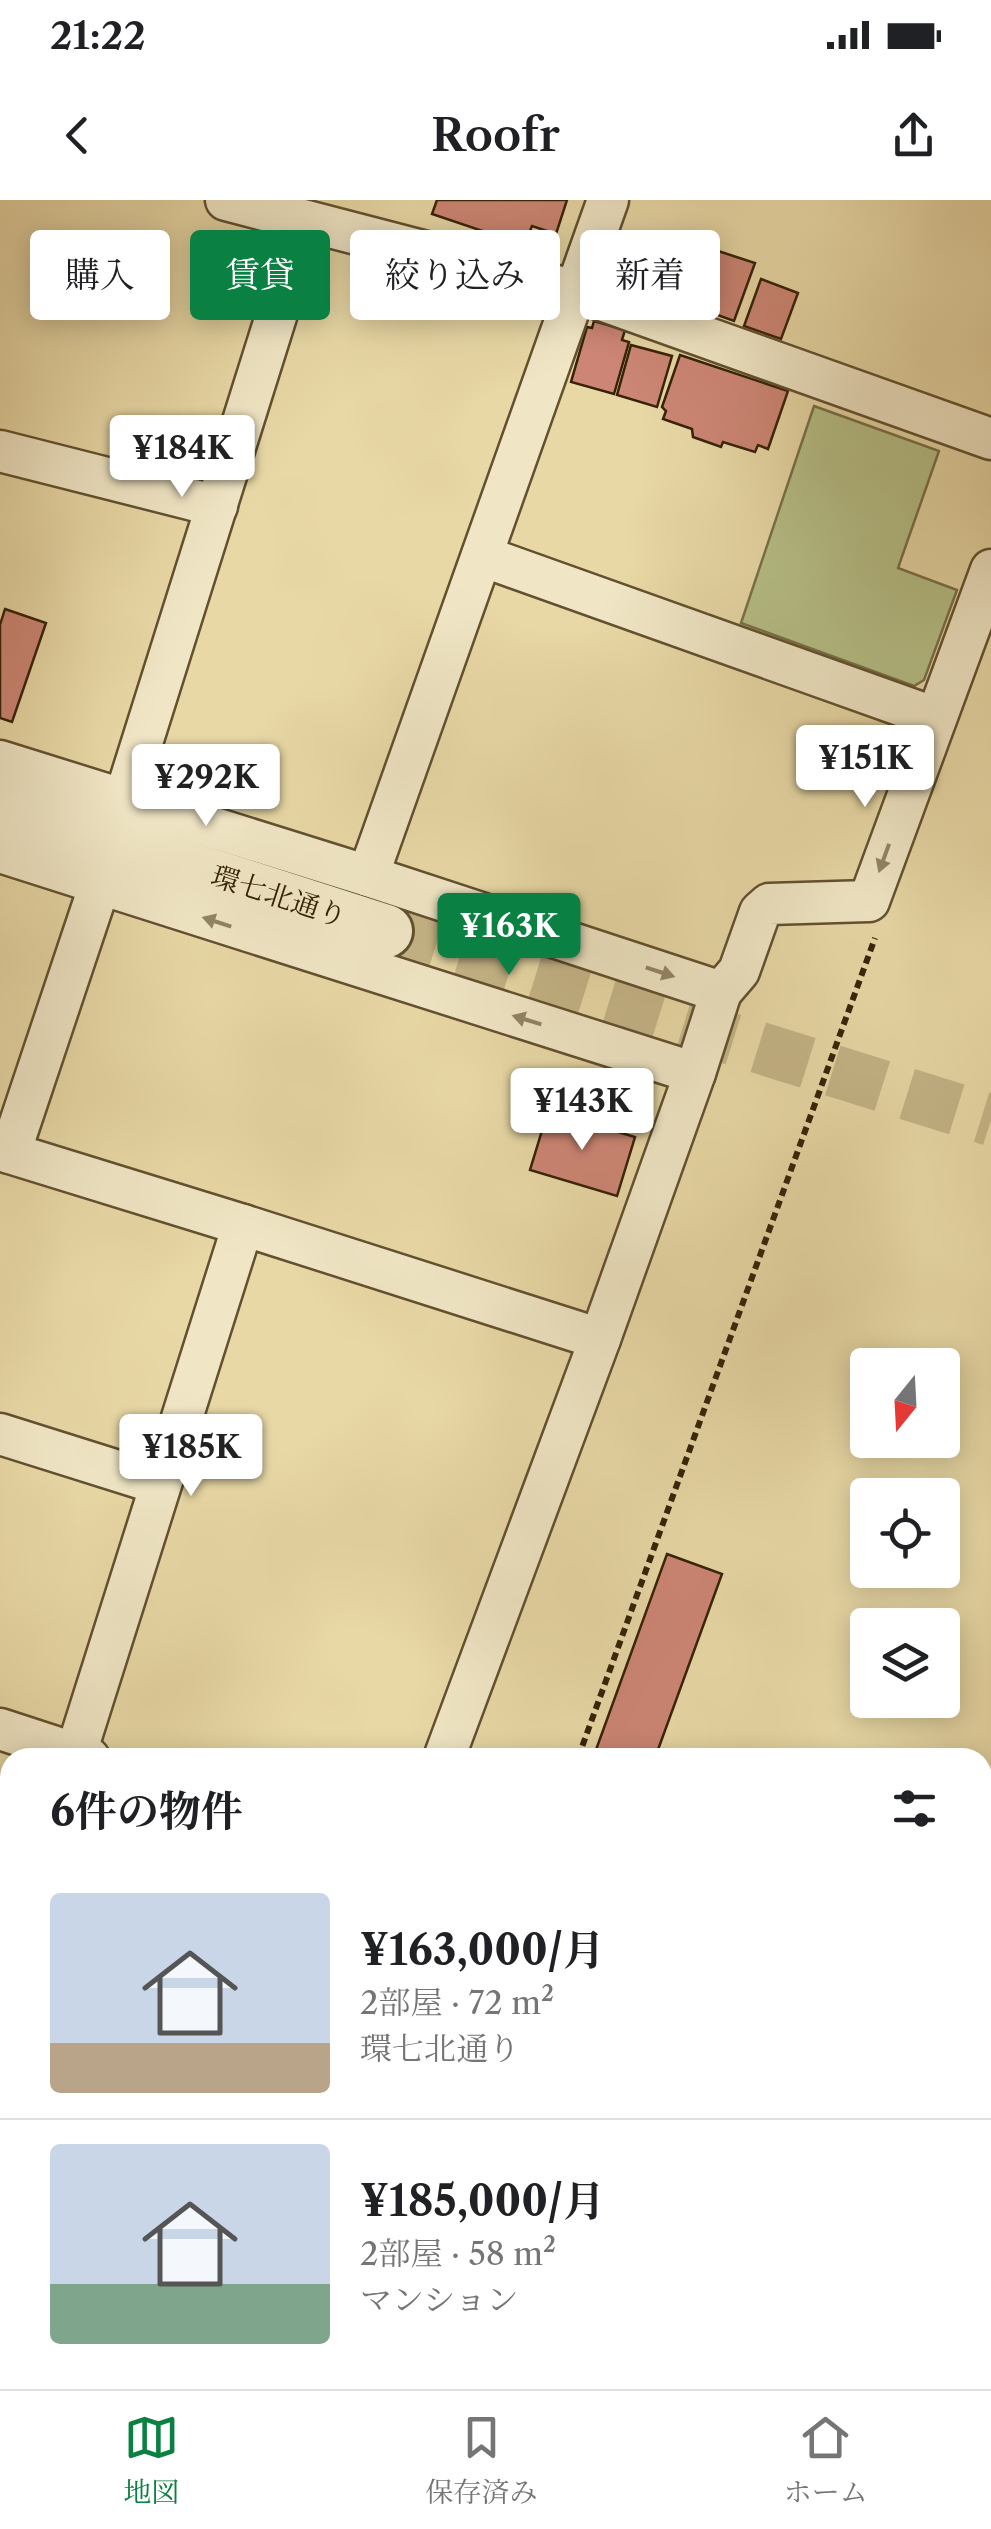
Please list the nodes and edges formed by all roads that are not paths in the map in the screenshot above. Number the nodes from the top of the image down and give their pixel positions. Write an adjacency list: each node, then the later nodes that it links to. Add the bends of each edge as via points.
1 (226, 200): 3 (street)
2 (608, 200): 4 (street)
3 (306, 221): 4 (street); 7 (street)
4 (576, 291): 5 (street); 8 (street)
5 (991, 439)
6 (0, 451): 7 (street)
7 (216, 506): 12 (street)
8 (482, 556): 10 (street); 15 (street)
9 (991, 570): 10 (street)
10 (936, 718): 18 (street, one-way to 18, via 869,901 768,904 739,970)
11 (0, 761): 12 (street)
12 (124, 800): 15 (street)
13 (0, 807): 17 (street, 環七北通り)
14 (0, 852): 16 (street)
15 (368, 876): 18 (street, one-way to 18)
16 (100, 884): 19 (street, one-way to 16); 20 (street)
17 (386, 931)
18 (721, 992): 19 (street)
19 (694, 1073): 22 (street)
20 (5, 1151): 21 (street)
21 (243, 1225): 22 (street); 24 (street)
22 (600, 1339): 28 (street)
23 (0, 1434): 24 (street)
24 (159, 1484): 27 (street)
25 (0, 1729): 26 (street)
26 (60, 1748)
27 (84, 1748)
28 (448, 1748)

